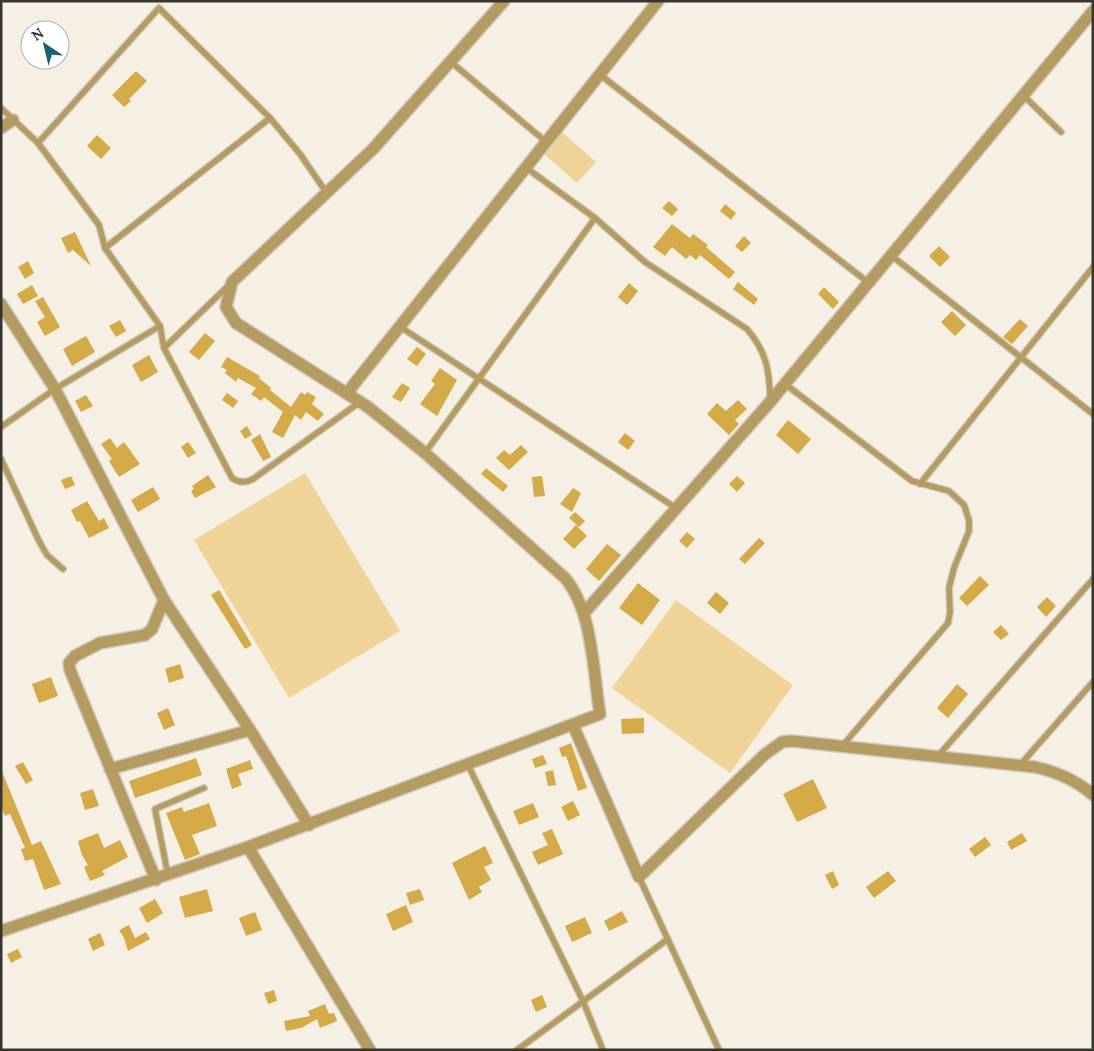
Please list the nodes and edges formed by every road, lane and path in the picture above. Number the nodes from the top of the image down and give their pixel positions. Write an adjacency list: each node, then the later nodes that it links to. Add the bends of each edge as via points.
1 (504, 1): 4 (street)
2 (658, 1): 5 (street)
3 (1093, 11): 6 (street)
4 (451, 62): 12 (lane); 15 (street, via 373,148)
5 (599, 74): 12 (street); 21 (lane)
6 (1024, 96): 11 (lane); 18 (street)
7 (1, 108): 9 (lane)
8 (270, 118): 13 (lane, via 159,8); 15 (lane); 17 (lane)
9 (12, 120): 10 (street); 13 (lane)
10 (1, 128)
11 (1061, 132)
12 (545, 141): 14 (street)
13 (38, 143): 17 (lane, via 99,225)
14 (526, 167): 16 (lane); 24 (street)
15 (326, 192): 20 (street)
16 (595, 218): 27 (lane); 32 (lane, via 645,262 747,328 766,357)
17 (105, 248): 23 (lane)
18 (892, 256): 21 (street); 26 (lane)
19 (1093, 267): 26 (lane)
20 (232, 282): 25 (lane); 30 (street, via 226,307 236,323)
21 (869, 283): 28 (street)
22 (1, 304): 29 (street)
23 (160, 326): 25 (lane); 29 (lane)
24 (400, 326): 27 (lane); 30 (street)
25 (164, 348): 31 (lane, via 232,478 238,482 253,479)
26 (1021, 358): 33 (lane); 37 (lane)
27 (479, 378): 35 (lane); 38 (lane)
28 (785, 384): 32 (street); 37 (lane)
29 (55, 389): 34 (lane); 41 (street)
30 (346, 393): 31 (street)
31 (360, 402): 35 (street)
32 (770, 402): 38 (street)
33 (1093, 414)
34 (1, 427)
35 (425, 453): 42 (street, via 566,578)
36 (1, 459): 39 (lane, via 39,541)
37 (920, 484): 46 (lane, via 954,493 964,505 969,520 967,538 949,588 948,623)
38 (676, 508): 42 (street)
39 (63, 569)
40 (1093, 579): 47 (lane)
41 (164, 600): 45 (street); 50 (street, via 152,629 145,635 100,644 75,656 69,663)
42 (584, 613): 44 (street, via 600,714)
43 (1093, 682): 49 (lane)
44 (573, 725): 48 (street); 56 (street)
45 (250, 730): 50 (street); 53 (street)
46 (843, 745): 47 (street); 56 (street, via 792,741 774,746)
47 (938, 756): 49 (street)
48 (468, 765): 53 (street); 60 (lane)
49 (1020, 765): 52 (street, via 1054,771 1073,780)
50 (110, 769): 57 (street)
51 (204, 788): 55 (lane, via 154,809)
52 (1093, 796)
53 (309, 825): 54 (street)
54 (248, 847): 55 (street); 61 (street)
55 (168, 876): 57 (street)
56 (639, 877): 59 (lane)
57 (156, 880): 58 (street)
58 (1, 931)
59 (668, 939): 60 (lane); 64 (lane)
60 (583, 1001): 62 (lane); 63 (lane)
61 (370, 1050)
62 (517, 1050)
63 (603, 1050)
64 (719, 1050)

